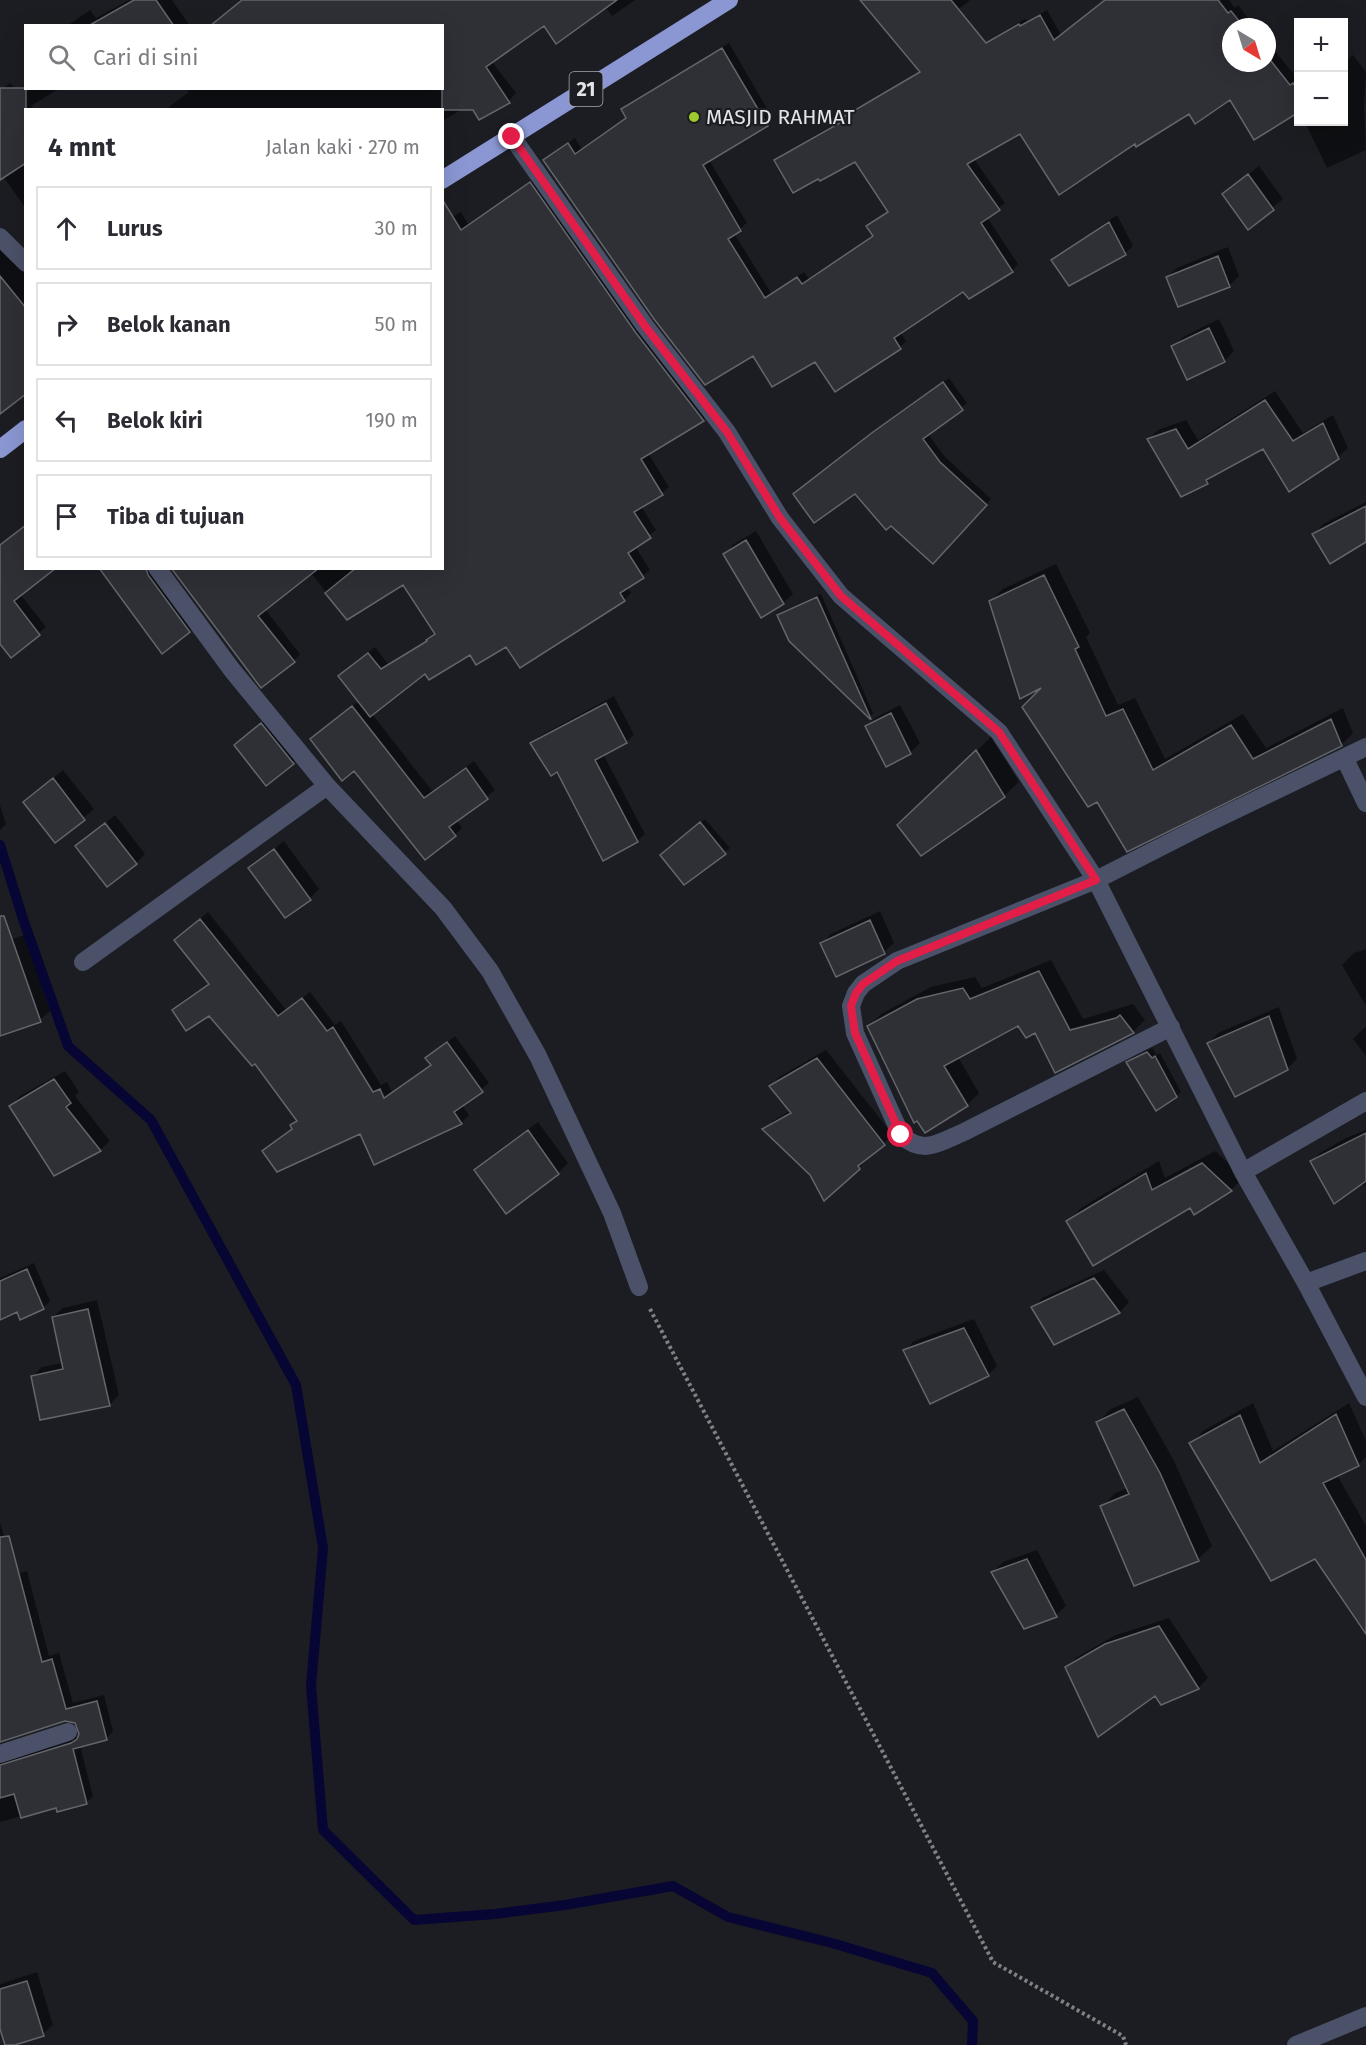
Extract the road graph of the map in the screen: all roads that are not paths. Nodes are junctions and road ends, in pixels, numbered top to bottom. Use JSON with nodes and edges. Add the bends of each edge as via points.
{"nodes":[{"id":1,"x":729,"y":0,"type":"edge"},
{"id":2,"x":512,"y":137,"type":"junction"},
{"id":3,"x":444,"y":179,"type":"edge"},
{"id":4,"x":0,"y":237,"type":"edge"},
{"id":5,"x":24,"y":262,"type":"edge"},
{"id":6,"x":24,"y":431,"type":"edge"},
{"id":7,"x":0,"y":449,"type":"edge"},
{"id":8,"x":158,"y":570,"type":"edge"},
{"id":9,"x":1366,"y":747,"type":"edge"},
{"id":10,"x":1345,"y":759,"type":"junction"},
{"id":11,"x":327,"y":786,"type":"junction"},
{"id":12,"x":1366,"y":803,"type":"edge"},
{"id":13,"x":1096,"y":880,"type":"junction"},
{"id":14,"x":83,"y":962,"type":"dead end"},
{"id":15,"x":1171,"y":1027,"type":"junction"},
{"id":16,"x":1366,"y":1101,"type":"edge"},
{"id":17,"x":1243,"y":1172,"type":"junction"},
{"id":18,"x":1366,"y":1261,"type":"edge"},
{"id":19,"x":1306,"y":1282,"type":"junction"},
{"id":20,"x":639,"y":1287,"type":"road end"},
{"id":21,"x":1366,"y":1397,"type":"edge"},
{"id":22,"x":68,"y":1732,"type":"dead end"},
{"id":23,"x":0,"y":1754,"type":"edge"},
{"id":24,"x":1366,"y":2016,"type":"edge"},
{"id":25,"x":1296,"y":2045,"type":"edge"}],
"edges":[{"from":1,"to":2,"type":"highway","number":"21"},
{"from":2,"to":3,"type":"highway","number":"21"},
{"from":2,"to":13,"type":"street","via":[[645,326],[727,432],[780,518],[841,596],[999,732]]},
{"from":4,"to":5,"type":"street"},
{"from":6,"to":7,"type":"highway"},
{"from":8,"to":11,"type":"street","via":[[232,670]]},
{"from":9,"to":10,"type":"street"},
{"from":10,"to":12,"type":"street"},
{"from":10,"to":13,"type":"street"},
{"from":11,"to":14,"type":"street"},
{"from":11,"to":20,"type":"street","via":[[443,908],[490,972],[538,1056],[612,1213]]},
{"from":13,"to":15,"type":"street"},
{"from":13,"to":15,"type":"street","via":[[897,961],[856,993],[851,1006],[855,1033],[901,1135],[919,1146],[933,1146]]},
{"from":15,"to":17,"type":"street"},
{"from":16,"to":17,"type":"street"},
{"from":17,"to":19,"type":"street"},
{"from":18,"to":19,"type":"street"},
{"from":19,"to":21,"type":"street"},
{"from":22,"to":23,"type":"street"},
{"from":24,"to":25,"type":"street"}]}
